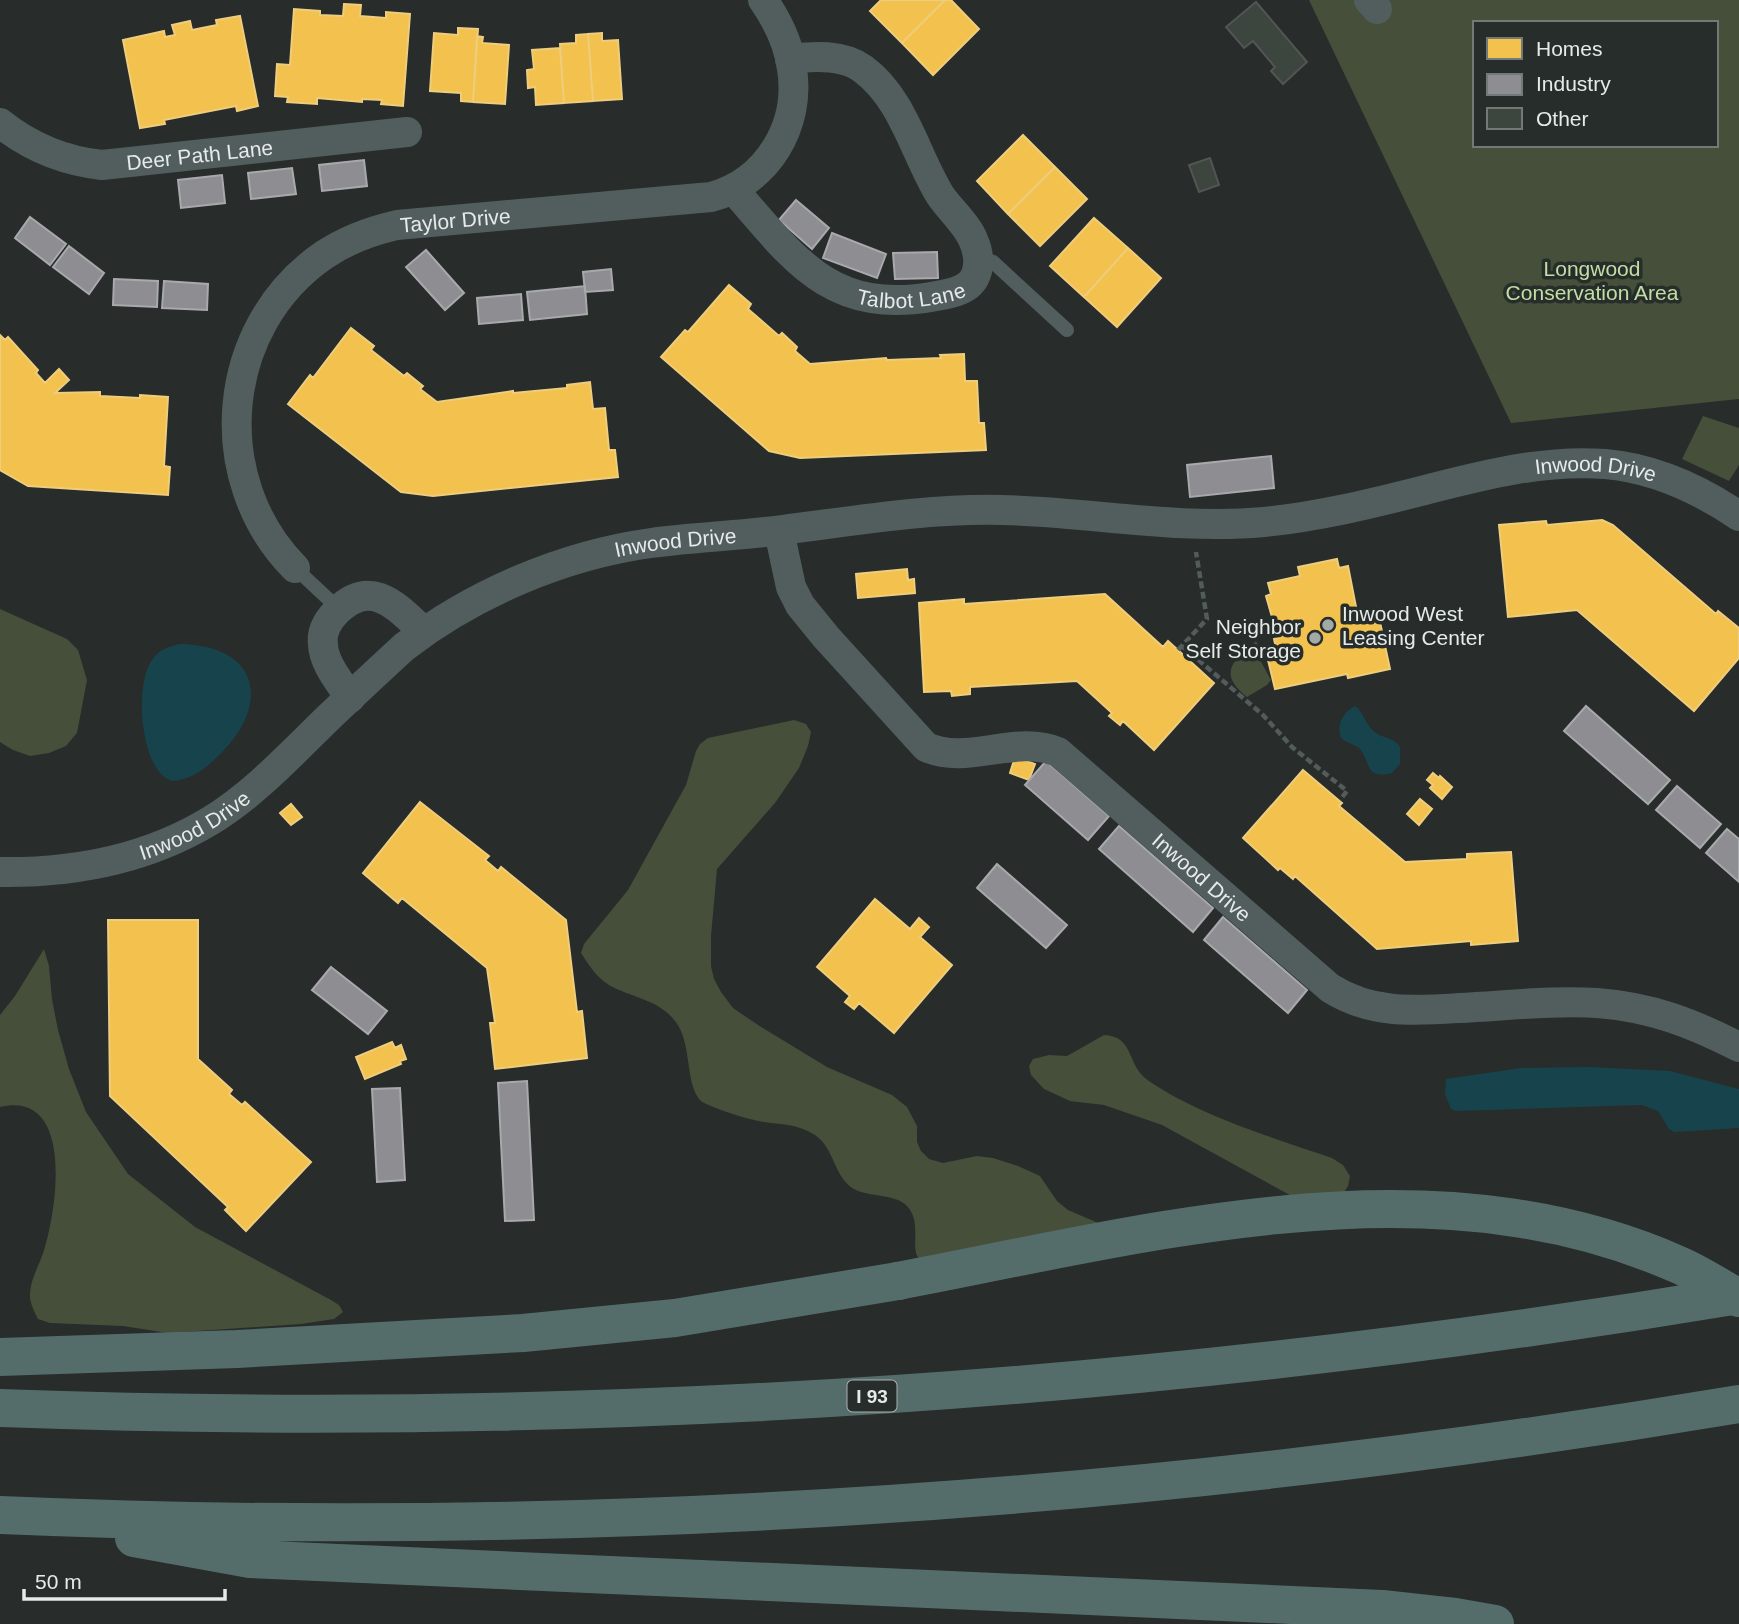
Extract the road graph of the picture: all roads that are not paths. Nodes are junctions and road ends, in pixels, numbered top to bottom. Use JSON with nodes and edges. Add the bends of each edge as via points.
{"nodes":[{"id":1,"x":763,"y":0,"type":"edge"},
{"id":2,"x":790,"y":59,"type":"junction"},
{"id":3,"x":0,"y":123,"type":"edge"},
{"id":4,"x":407,"y":132,"type":"dead end"},
{"id":5,"x":734,"y":190,"type":"junction"},
{"id":6,"x":977,"y":257,"type":"junction"},
{"id":7,"x":1067,"y":330,"type":"dead end"},
{"id":8,"x":1739,"y":516,"type":"edge"},
{"id":9,"x":779,"y":531,"type":"junction"},
{"id":10,"x":295,"y":568,"type":"joint"},
{"id":11,"x":339,"y":609,"type":"junction"},
{"id":12,"x":424,"y":632,"type":"junction"},
{"id":13,"x":350,"y":698,"type":"junction"},
{"id":14,"x":0,"y":872,"type":"edge"},
{"id":15,"x":1739,"y":1047,"type":"edge"},
{"id":16,"x":1739,"y":1296,"type":"edge"},
{"id":17,"x":0,"y":1357,"type":"edge"},
{"id":18,"x":1739,"y":1404,"type":"edge"},
{"id":19,"x":0,"y":1408,"type":"edge"},
{"id":20,"x":4,"y":1515,"type":"edge"},
{"id":21,"x":1495,"y":1624,"type":"edge"}],
"edges":[{"from":1,"to":2,"type":"street","name":"Taylor Drive"},
{"from":2,"to":5,"type":"street","name":"Taylor Drive","via":[[793,104],[783,138],[762,168]]},
{"from":2,"to":6,"type":"street","name":"Talbot Lane","via":[[845,61],[868,72],[896,107],[940,194],[973,239]]},
{"from":3,"to":4,"type":"street","name":"Deer Path Lane","via":[[48,152],[102,164]]},
{"from":5,"to":6,"type":"street","name":"Talbot Lane","via":[[803,265],[833,287],[856,296],[917,299],[953,293],[968,286],[976,274]]},
{"from":5,"to":10,"type":"street","name":"Taylor Drive","via":[[711,197],[397,225],[360,236],[309,266],[276,301],[252,344],[242,369],[235,420],[249,494],[271,539]]},
{"from":6,"to":7,"type":"lane","via":[[993,262]]},
{"from":8,"to":9,"type":"street","name":"Inwood Drive","via":[[1656,475],[1585,464],[1514,470],[1265,522],[1192,524],[996,509],[839,521]]},
{"from":9,"to":12,"type":"street","name":"Inwood Drive","via":[[649,543],[576,560],[507,587]]},
{"from":9,"to":15,"type":"street","name":"Inwood Drive","via":[[791,587],[800,605],[926,747],[951,753],[1026,746],[1058,752],[1341,995],[1361,1004],[1405,1011],[1569,1003],[1619,1006],[1695,1025]]},
{"from":10,"to":11,"type":"lane"},
{"from":11,"to":12,"type":"street","via":[[359,596],[381,598]]},
{"from":11,"to":13,"type":"street","via":[[327,623],[322,643],[329,666]]},
{"from":12,"to":13,"type":"street","name":"Inwood Drive"},
{"from":13,"to":14,"type":"street","name":"Inwood Drive","via":[[255,787],[200,827],[131,856],[95,865]]},
{"from":16,"to":17,"type":"highway","bridge":true,"via":[[1680,1266],[1581,1232],[1483,1215],[1314,1212],[1224,1221],[675,1318],[319,1346]]},
{"from":16,"to":19,"type":"highway","number":"I 93","via":[[1369,1349],[1080,1380],[874,1396],[401,1413]]},
{"from":18,"to":20,"type":"highway","via":[[1383,1456],[892,1503],[688,1514],[415,1520]]},
{"from":20,"to":21,"type":"highway","via":[[250,1559],[1368,1608]]}]}
